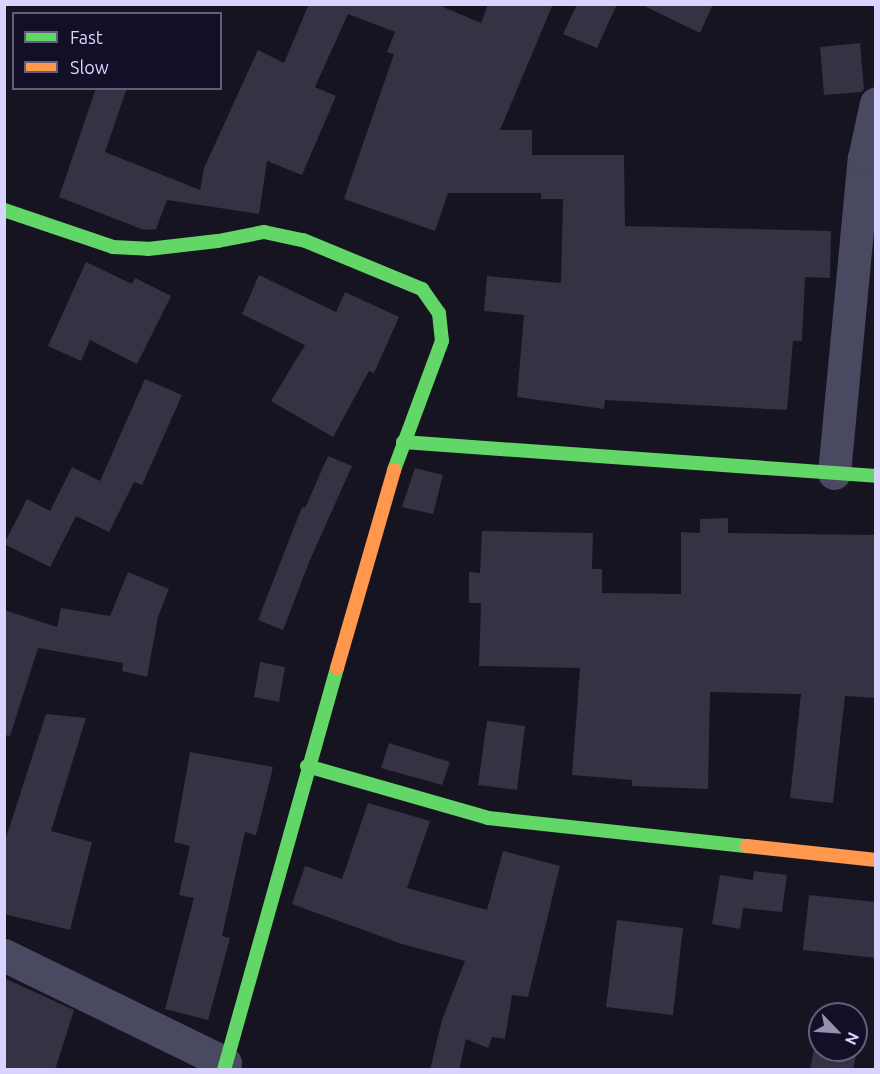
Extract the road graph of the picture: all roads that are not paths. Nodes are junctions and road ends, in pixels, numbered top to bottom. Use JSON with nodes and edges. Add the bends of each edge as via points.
{"nodes":[{"id":1,"x":876,"y":103,"type":"edge"},
{"id":2,"x":4,"y":210,"type":"edge"},
{"id":3,"x":403,"y":442,"type":"junction"},
{"id":4,"x":834,"y":473,"type":"junction"},
{"id":5,"x":876,"y":476,"type":"edge"},
{"id":6,"x":307,"y":766,"type":"junction"},
{"id":7,"x":876,"y":860,"type":"edge"},
{"id":8,"x":4,"y":955,"type":"edge"},
{"id":9,"x":224,"y":1066,"type":"edge"}],
"edges":[{"from":1,"to":4,"type":"street","via":[[864,158]]},
{"from":2,"to":3,"type":"street","via":[[113,247],[148,249],[264,232],[303,240],[422,289],[439,313],[442,341]]},
{"from":3,"to":4,"type":"street"},
{"from":3,"to":6,"type":"street"},
{"from":4,"to":5,"type":"street"},
{"from":6,"to":7,"type":"street","via":[[488,818]]},
{"from":6,"to":9,"type":"street"},
{"from":8,"to":9,"type":"street"}]}
